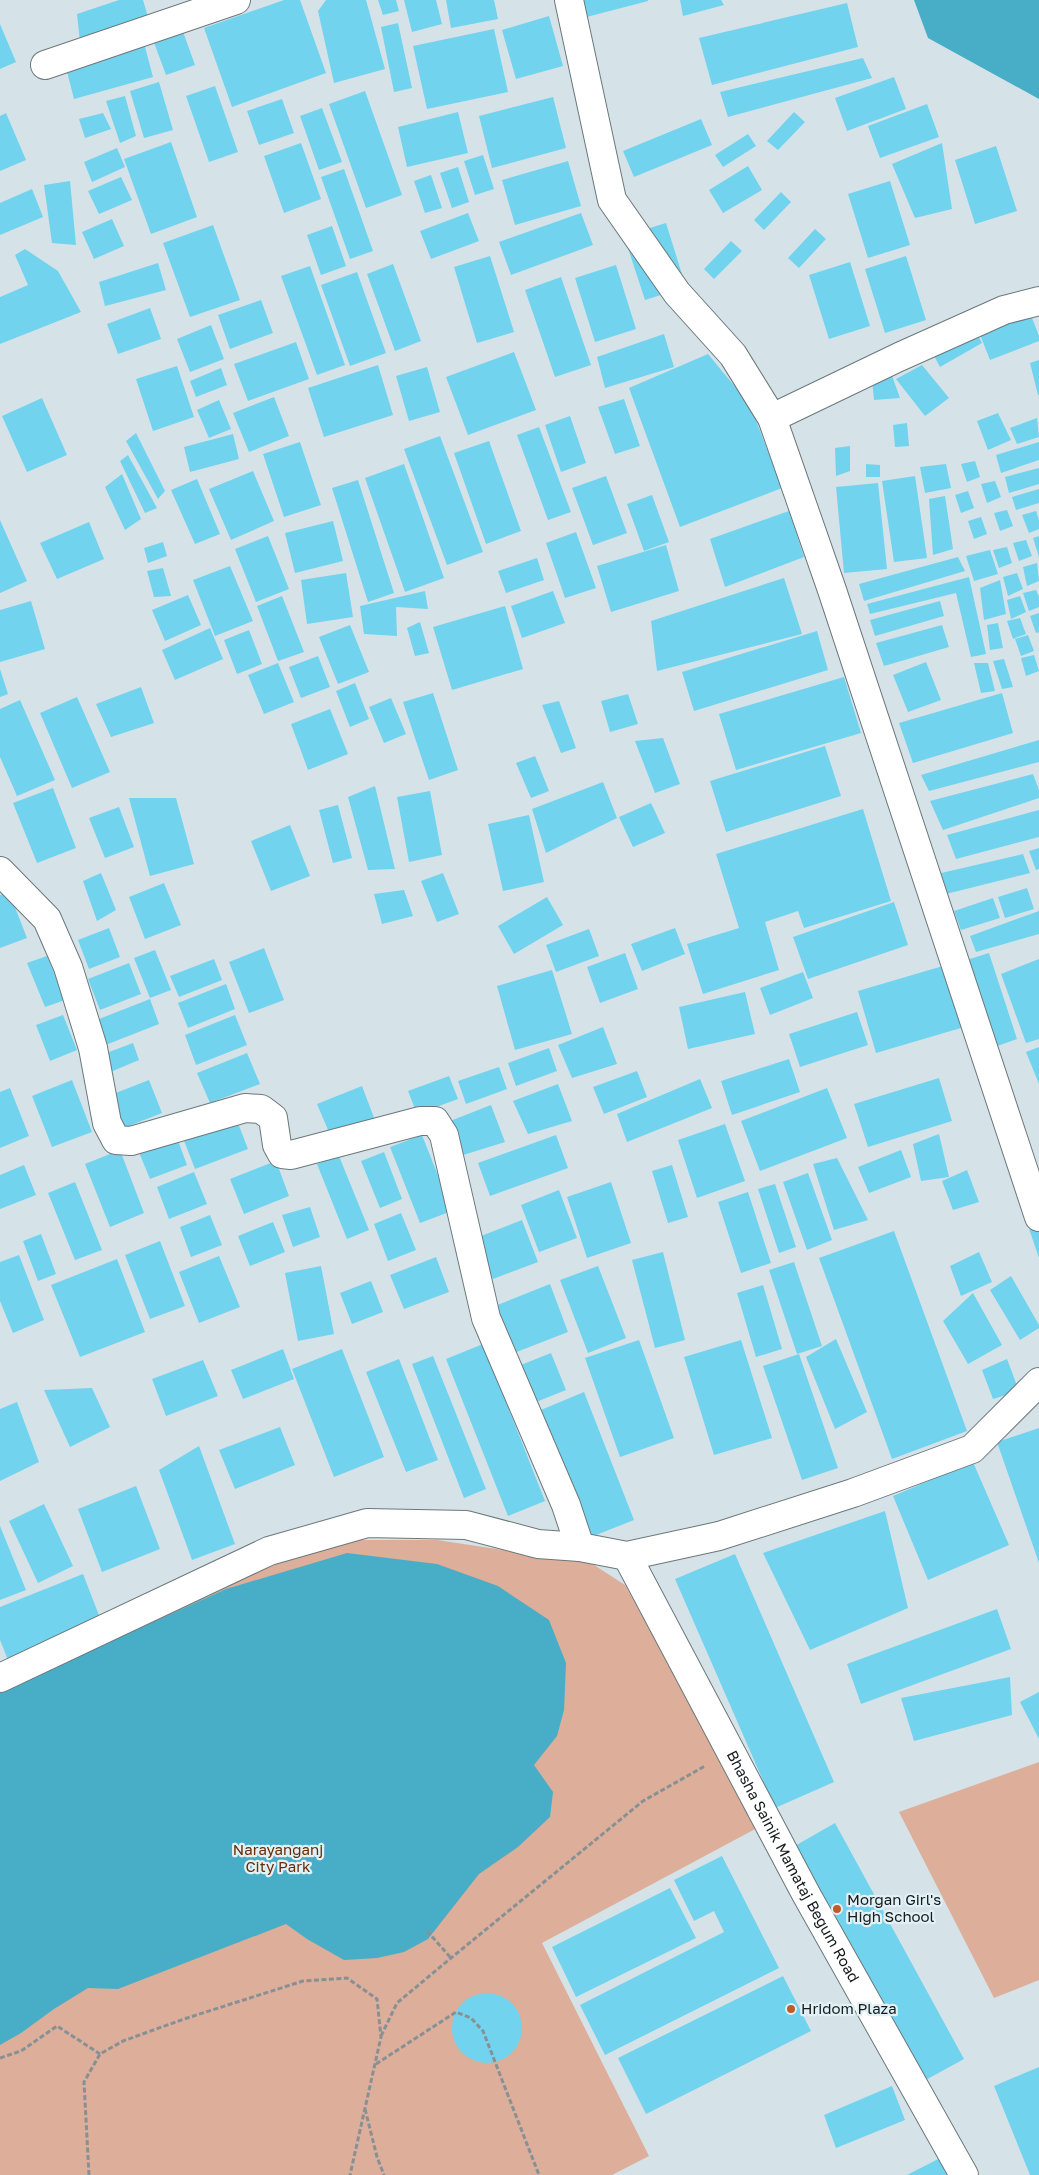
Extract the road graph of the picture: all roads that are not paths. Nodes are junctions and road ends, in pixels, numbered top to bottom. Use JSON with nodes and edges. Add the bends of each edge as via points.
{"nodes":[{"id":1,"x":236,"y":0,"type":"edge"},
{"id":2,"x":569,"y":0,"type":"edge"},
{"id":3,"x":45,"y":65,"type":"dead end"},
{"id":4,"x":1039,"y":301,"type":"edge"},
{"id":5,"x":772,"y":418,"type":"junction"},
{"id":6,"x":0,"y":871,"type":"edge"},
{"id":7,"x":1039,"y":1216,"type":"edge"},
{"id":8,"x":1039,"y":1382,"type":"edge"},
{"id":9,"x":580,"y":1547,"type":"junction"},
{"id":10,"x":627,"y":1556,"type":"junction"},
{"id":11,"x":0,"y":1678,"type":"edge"},
{"id":12,"x":964,"y":2175,"type":"edge"}],
"edges":[{"from":1,"to":3,"type":"street"},
{"from":2,"to":5,"type":"street","via":[[612,200],[677,293],[733,355]]},
{"from":4,"to":5,"type":"street","via":[[1004,310]]},
{"from":5,"to":7,"type":"street"},
{"from":6,"to":9,"type":"street","via":[[47,919],[68,967],[90,1039],[107,1123],[116,1140],[131,1141],[245,1108],[261,1109],[273,1118],[277,1145],[282,1154],[292,1155],[420,1121],[435,1121],[444,1135],[486,1318],[566,1505]]},
{"from":8,"to":10,"type":"street","via":[[972,1449],[854,1493],[719,1536]]},
{"from":9,"to":10,"type":"street"},
{"from":9,"to":11,"type":"street","via":[[538,1544],[466,1525],[367,1523],[269,1550]]},
{"from":10,"to":12,"type":"street","name":"Bhasha Sainik Mamataj Begum Road","via":[[806,1894]]}]}
